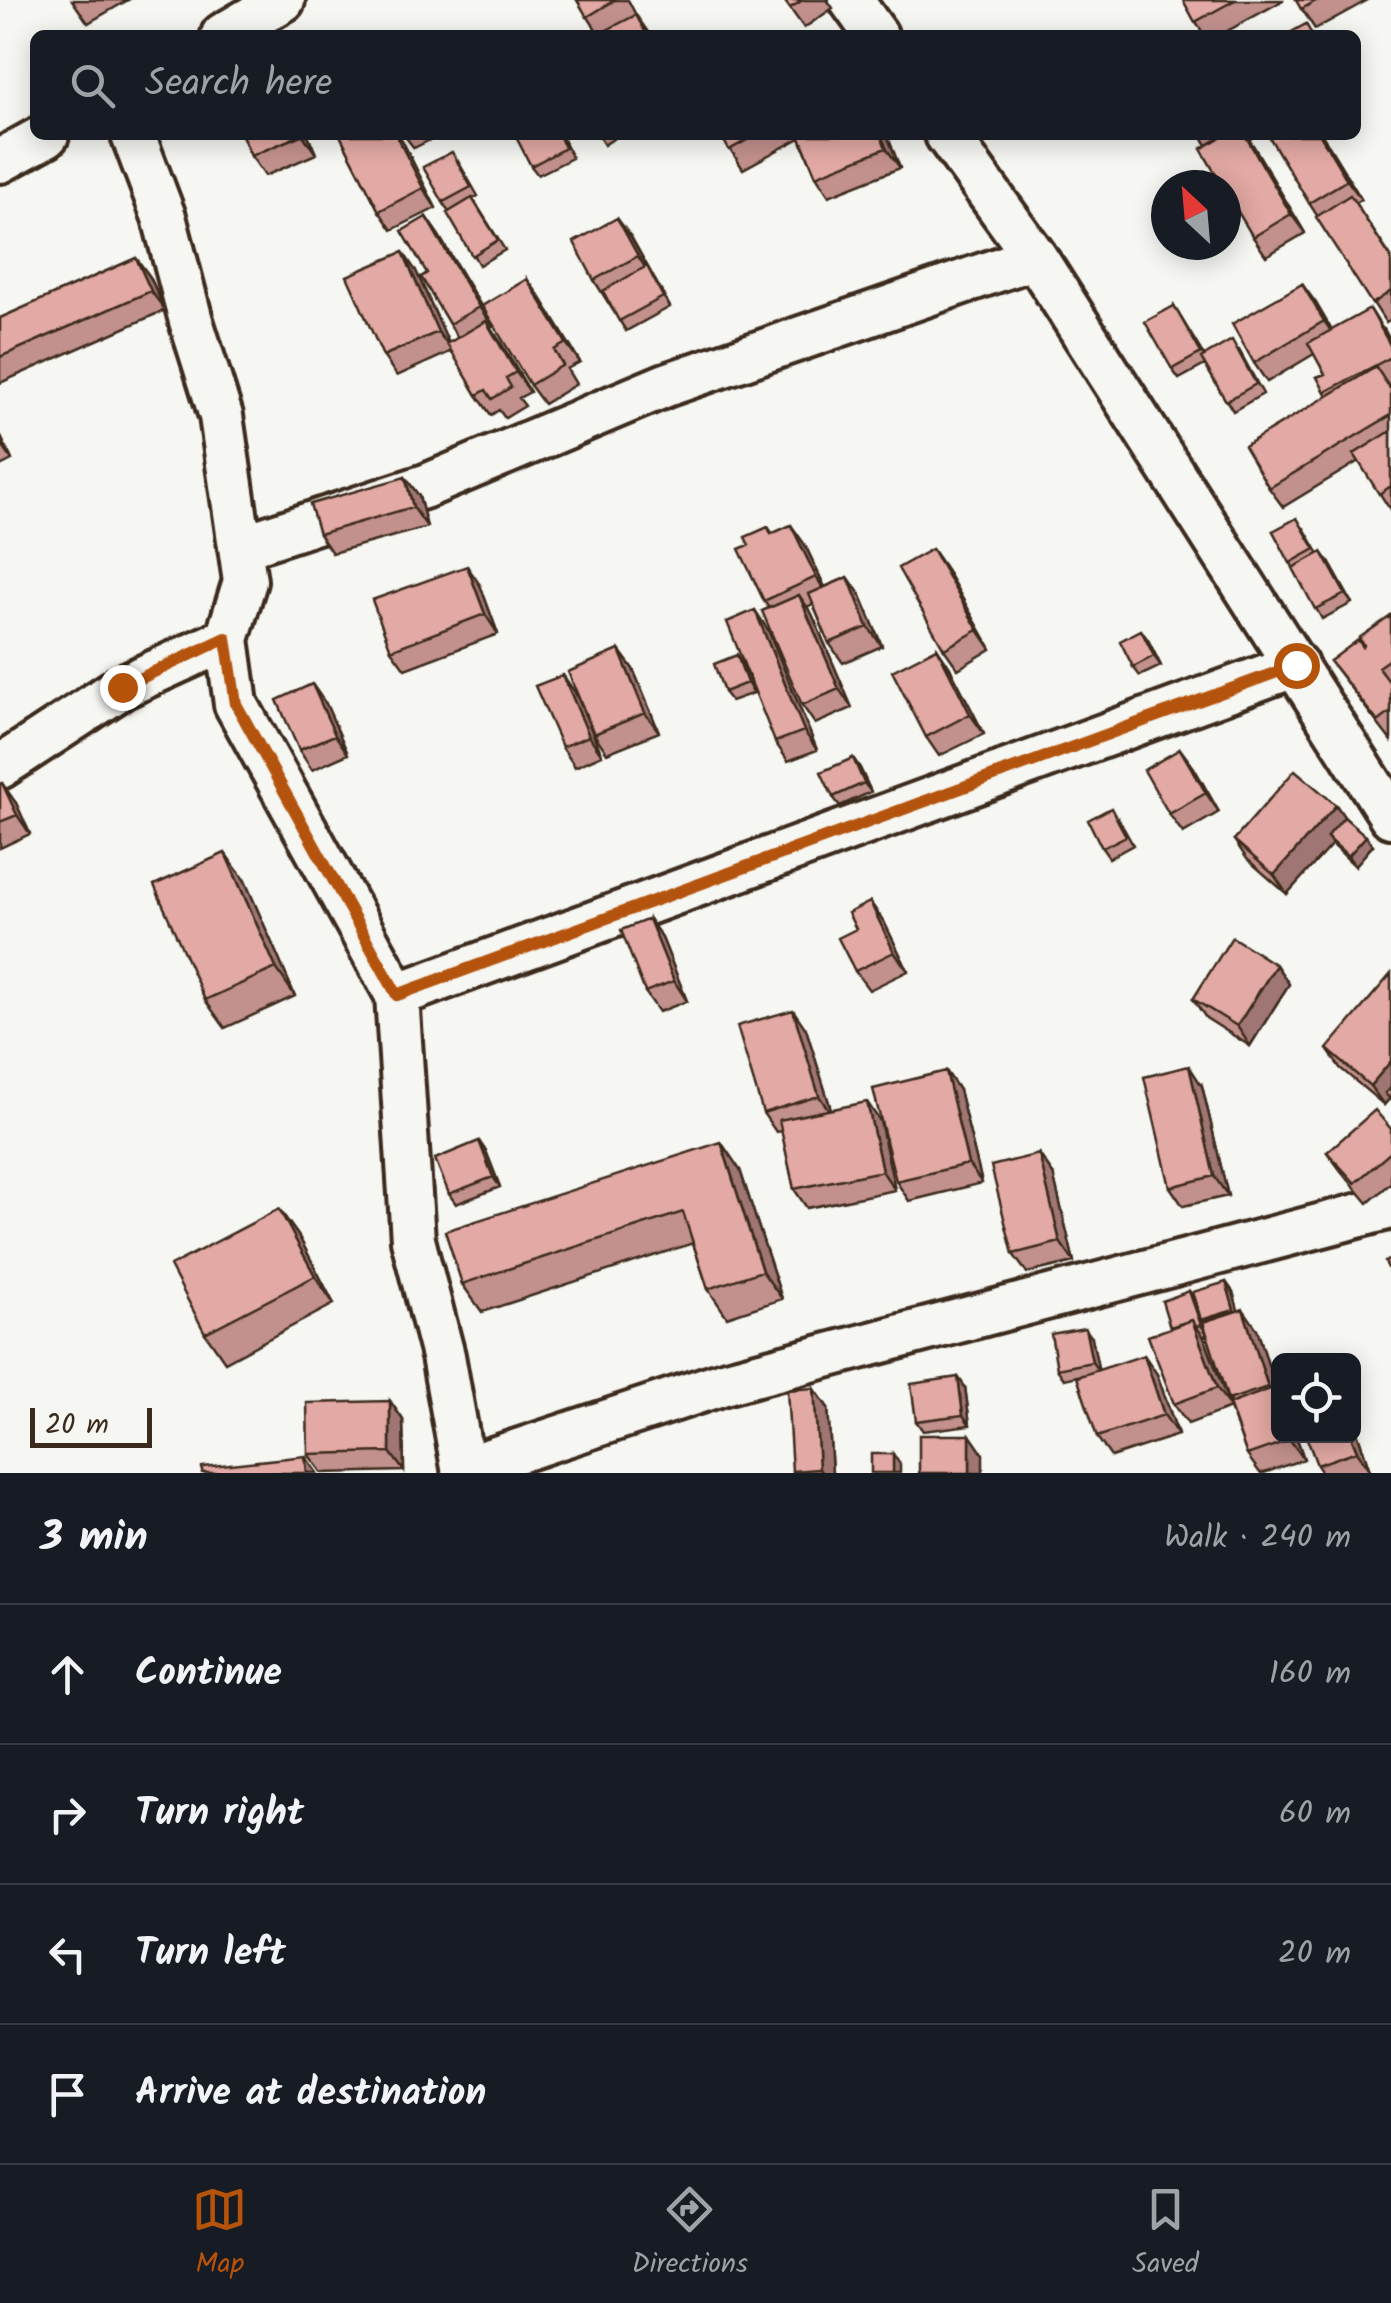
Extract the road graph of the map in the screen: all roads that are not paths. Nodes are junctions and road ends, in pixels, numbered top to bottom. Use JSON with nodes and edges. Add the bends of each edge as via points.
{"nodes":[{"id":1,"x":283,"y":0,"type":"edge"},
{"id":2,"x":851,"y":0,"type":"edge"},
{"id":3,"x":232,"y":30,"type":"edge"},
{"id":4,"x":872,"y":30,"type":"edge"},
{"id":5,"x":38,"y":140,"type":"edge"},
{"id":6,"x":136,"y":140,"type":"edge"},
{"id":7,"x":951,"y":140,"type":"edge"},
{"id":8,"x":0,"y":161,"type":"edge"},
{"id":9,"x":1035,"y":257,"type":"junction"},
{"id":10,"x":240,"y":547,"type":"junction"},
{"id":11,"x":226,"y":638,"type":"junction"},
{"id":12,"x":1296,"y":665,"type":"junction"},
{"id":13,"x":0,"y":767,"type":"edge"},
{"id":14,"x":1391,"y":816,"type":"edge"},
{"id":15,"x":397,"y":995,"type":"junction"},
{"id":16,"x":1391,"y":1207,"type":"edge"},
{"id":17,"x":464,"y":1471,"type":"edge"}],
"edges":[{"from":1,"to":3,"type":"street"},
{"from":2,"to":4,"type":"street"},
{"from":5,"to":8,"type":"street"},
{"from":6,"to":10,"type":"street","via":[[221,416]]},
{"from":7,"to":9,"type":"street"},
{"from":9,"to":10,"type":"street","via":[[666,385],[426,486]]},
{"from":9,"to":12,"type":"street"},
{"from":10,"to":11,"type":"street","via":[[245,581]]},
{"from":11,"to":13,"type":"street","via":[[122,687]]},
{"from":11,"to":15,"type":"street","via":[[236,704]]},
{"from":12,"to":14,"type":"street"},
{"from":12,"to":15,"type":"street"},
{"from":15,"to":17,"type":"street","via":[[414,1240]]},
{"from":16,"to":17,"type":"street","via":[[727,1382]]}]}
